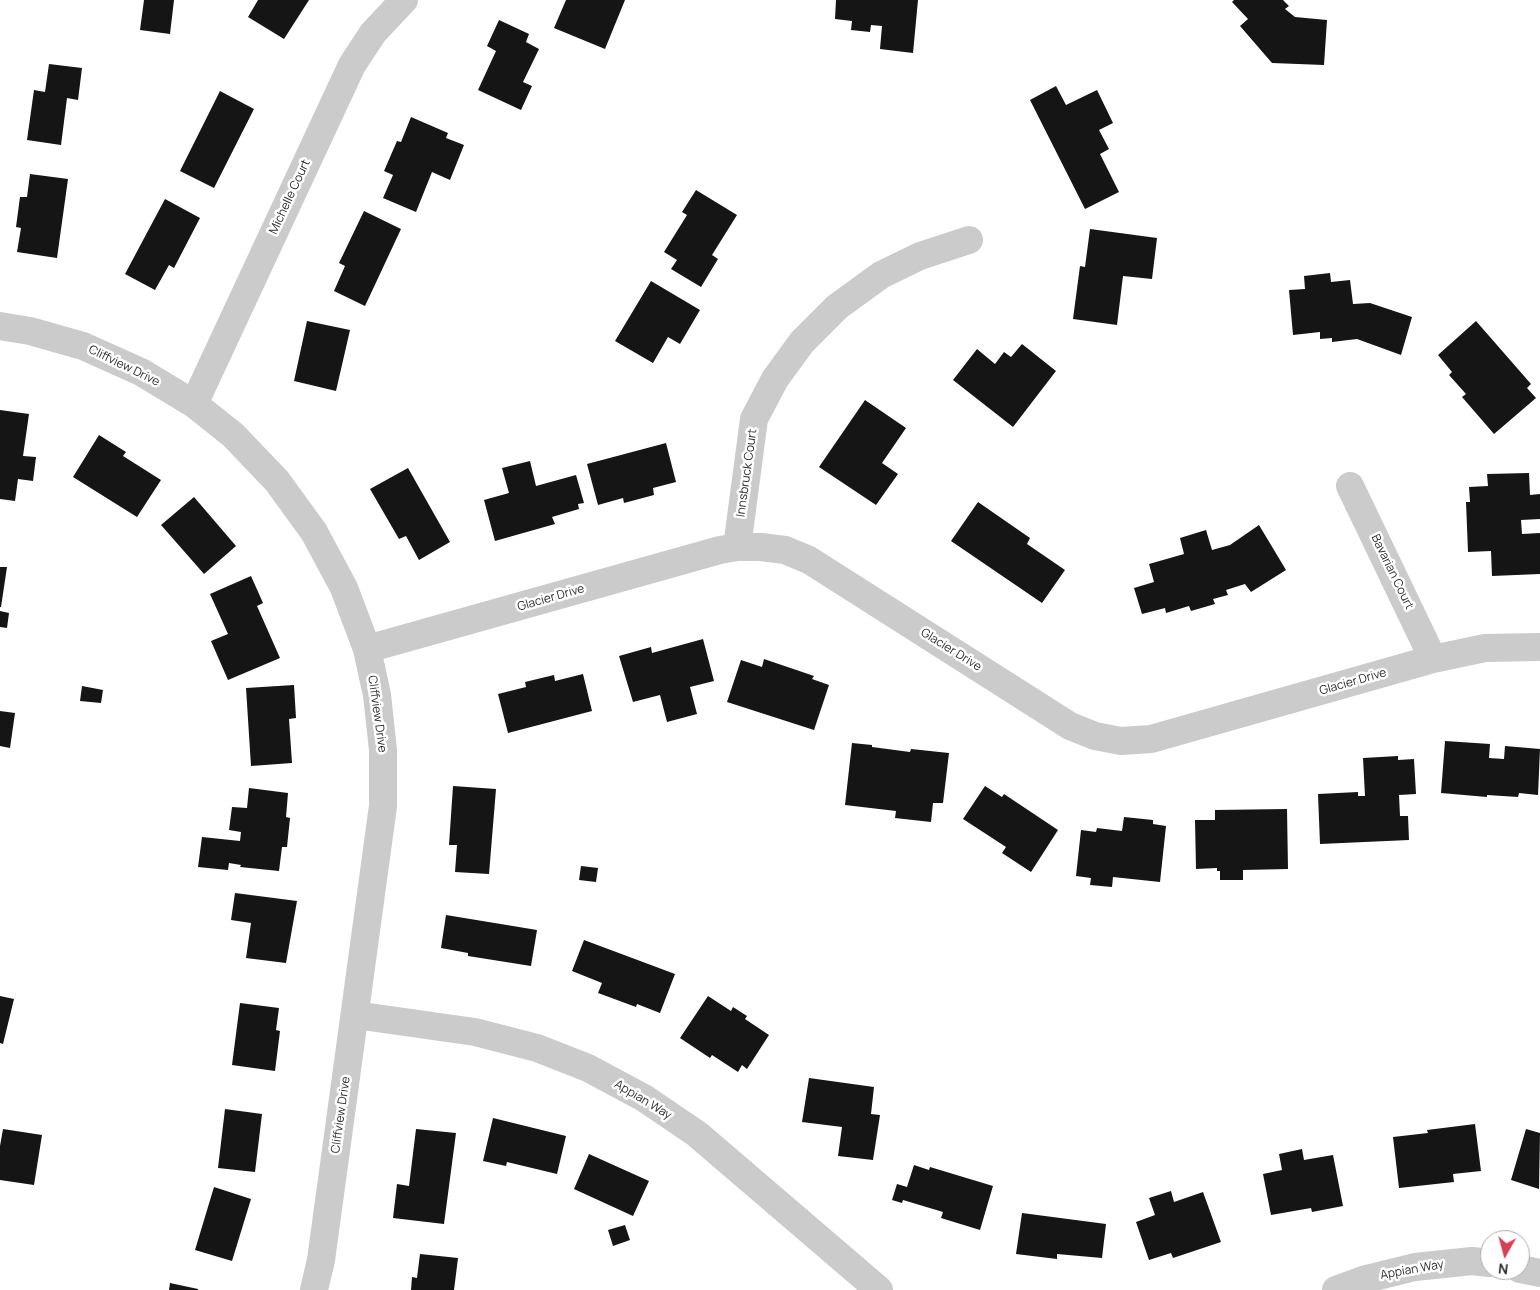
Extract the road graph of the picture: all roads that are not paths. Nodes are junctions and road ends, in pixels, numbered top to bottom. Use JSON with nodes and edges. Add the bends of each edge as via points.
{"nodes":[{"id":1,"x":404,"y":0,"type":"edge"},
{"id":2,"x":969,"y":240,"type":"dead end"},
{"id":3,"x":0,"y":326,"type":"edge"},
{"id":4,"x":194,"y":404,"type":"junction"},
{"id":5,"x":1350,"y":486,"type":"dead end"},
{"id":6,"x":737,"y":547,"type":"junction"},
{"id":7,"x":1540,"y":648,"type":"edge"},
{"id":8,"x":366,"y":650,"type":"junction"},
{"id":9,"x":1433,"y":658,"type":"junction"},
{"id":10,"x":355,"y":1015,"type":"junction"},
{"id":11,"x":1480,"y":1262,"type":"edge"},
{"id":12,"x":314,"y":1290,"type":"edge"},
{"id":13,"x":879,"y":1290,"type":"edge"},
{"id":14,"x":1336,"y":1290,"type":"edge"}],
"edges":[{"from":1,"to":4,"type":"street","name":"Michelle Court","via":[[373,33],[352,65]]},
{"from":2,"to":6,"type":"street","name":"Innsbruck Court","via":[[920,256],[881,275],[837,307],[802,342],[775,379],[754,418]]},
{"from":3,"to":4,"type":"street","name":"Cliffview Drive","via":[[83,346],[141,372]]},
{"from":4,"to":8,"type":"street","name":"Cliffview Drive","via":[[233,435],[277,481],[314,532],[344,588]]},
{"from":5,"to":9,"type":"street","name":"Bavarian Court"},
{"from":6,"to":8,"type":"street","name":"Glacier Drive"},
{"from":6,"to":9,"type":"street","name":"Glacier Drive","via":[[762,546],[785,550],[809,560],[1070,726],[1095,736],[1121,741],[1151,739]]},
{"from":7,"to":9,"type":"street","name":"Glacier Drive","via":[[1485,648]]},
{"from":8,"to":10,"type":"street","name":"Cliffview Drive","via":[[377,695],[383,750],[383,806]]},
{"from":10,"to":12,"type":"street","name":"Cliffview Drive"},
{"from":10,"to":13,"type":"street","name":"Appian Way","via":[[475,1032],[537,1048],[588,1068],[644,1098],[697,1134]]},
{"from":11,"to":14,"type":"street","name":"Appian Way","via":[[1415,1267]]}]}
